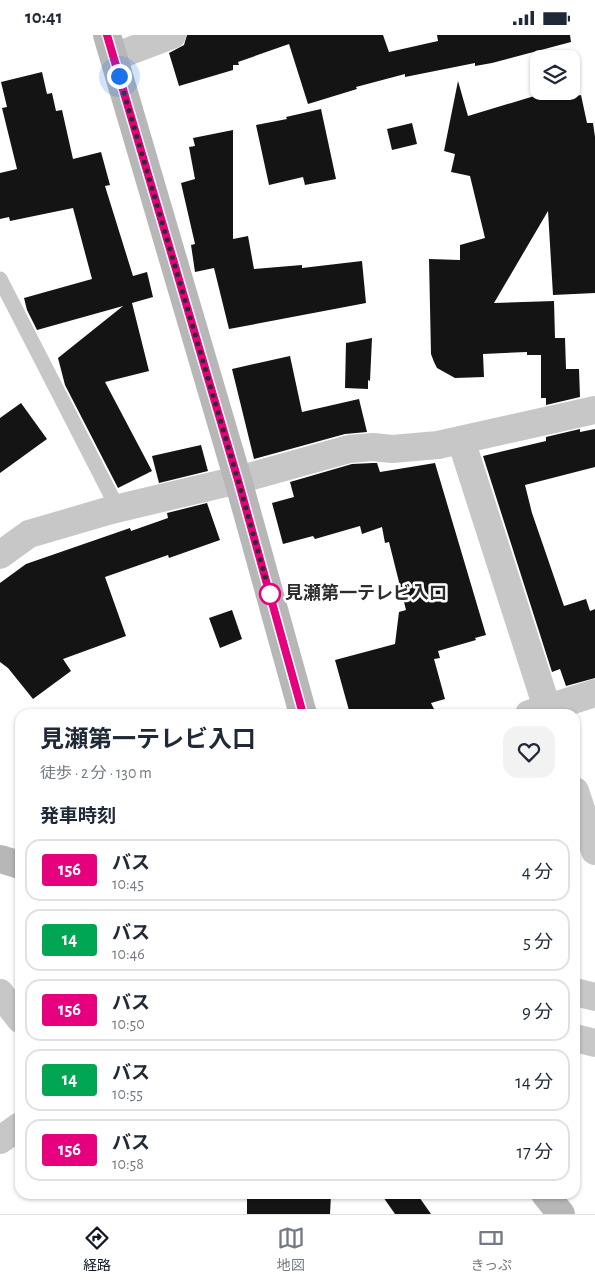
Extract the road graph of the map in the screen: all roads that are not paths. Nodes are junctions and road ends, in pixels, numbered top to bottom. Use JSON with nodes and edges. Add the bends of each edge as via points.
{"nodes":[{"id":1,"x":172,"y":35,"type":"edge"},
{"id":2,"x":110,"y":46,"type":"edge"},
{"id":3,"x":0,"y":279,"type":"edge"},
{"id":4,"x":595,"y":410,"type":"edge"},
{"id":5,"x":462,"y":440,"type":"junction"},
{"id":6,"x":238,"y":480,"type":"junction"},
{"id":7,"x":118,"y":509,"type":"junction"},
{"id":8,"x":3,"y":546,"type":"edge"},
{"id":9,"x":595,"y":693,"type":"edge"},
{"id":10,"x":302,"y":709,"type":"edge"},
{"id":11,"x":541,"y":709,"type":"edge"},
{"id":12,"x":550,"y":709,"type":"edge"},
{"id":13,"x":580,"y":806,"type":"edge"},
{"id":14,"x":595,"y":851,"type":"edge"},
{"id":15,"x":0,"y":859,"type":"edge"},
{"id":16,"x":15,"y":864,"type":"edge"},
{"id":17,"x":580,"y":992,"type":"edge"},
{"id":18,"x":0,"y":993,"type":"edge"},
{"id":19,"x":595,"y":997,"type":"edge"},
{"id":20,"x":15,"y":1012,"type":"edge"},
{"id":21,"x":580,"y":1039,"type":"edge"},
{"id":22,"x":595,"y":1043,"type":"edge"},
{"id":23,"x":15,"y":1130,"type":"edge"},
{"id":24,"x":0,"y":1140,"type":"edge"},
{"id":25,"x":549,"y":1199,"type":"edge"},
{"id":26,"x":561,"y":1214,"type":"edge"}],
"edges":[{"from":1,"to":2,"type":"street"},
{"from":2,"to":6,"type":"street"},
{"from":3,"to":7,"type":"lane"},
{"from":4,"to":5,"type":"street"},
{"from":5,"to":6,"type":"street","via":[[392,449],[349,449]]},
{"from":5,"to":11,"type":"street"},
{"from":6,"to":7,"type":"street"},
{"from":6,"to":10,"type":"street"},
{"from":7,"to":8,"type":"street","via":[[29,534]]},
{"from":9,"to":12,"type":"street"},
{"from":13,"to":14,"type":"street"},
{"from":15,"to":16,"type":"street"},
{"from":17,"to":19,"type":"street"},
{"from":18,"to":20,"type":"street"},
{"from":21,"to":22,"type":"street"},
{"from":23,"to":24,"type":"street"},
{"from":25,"to":26,"type":"street"}]}
